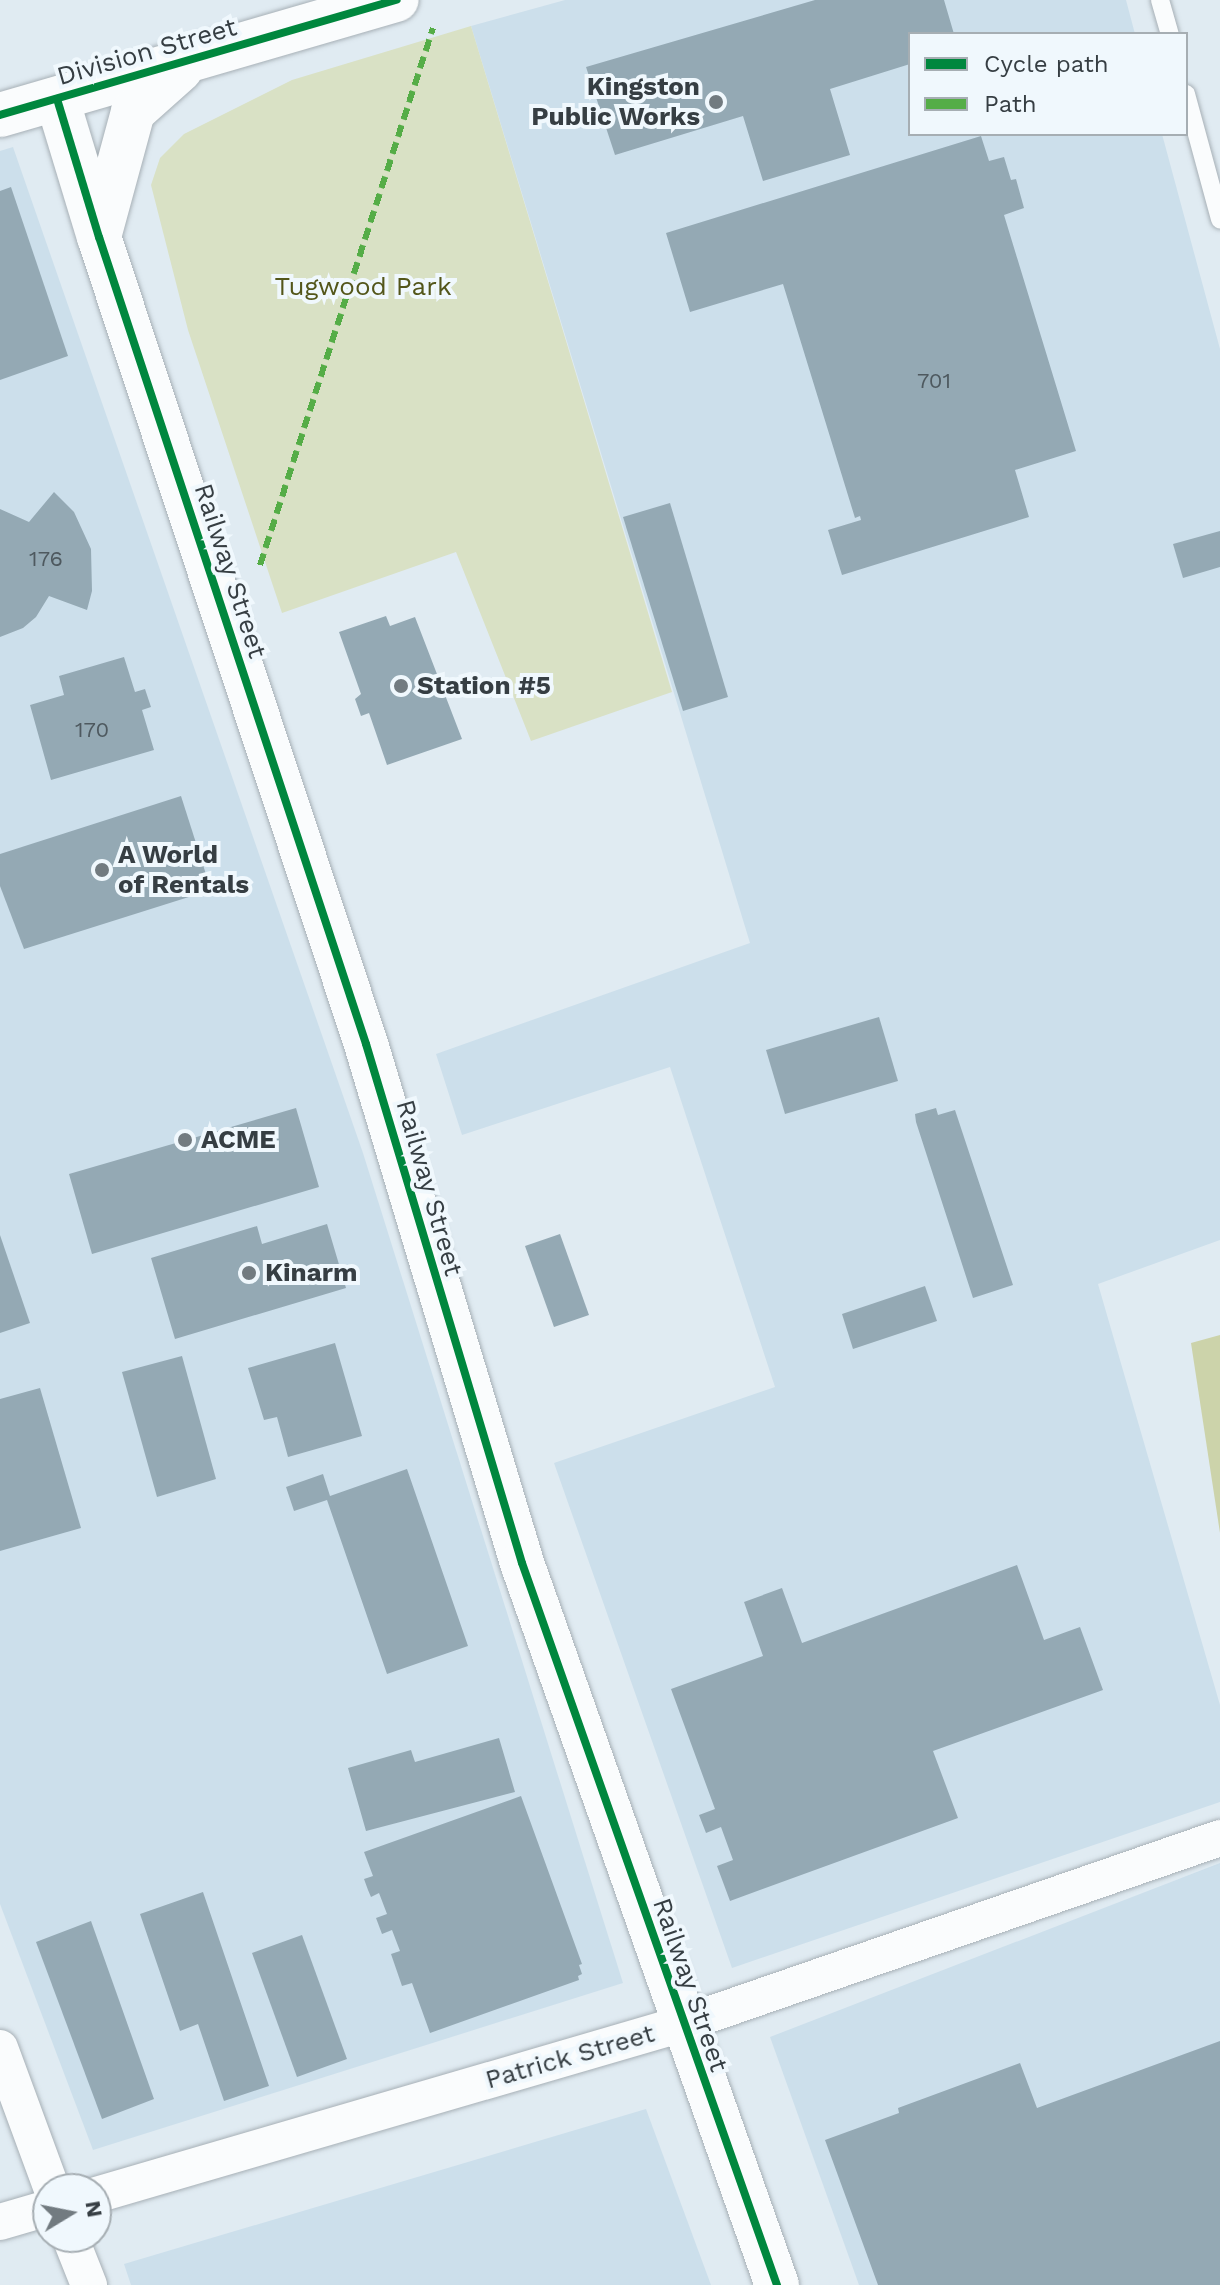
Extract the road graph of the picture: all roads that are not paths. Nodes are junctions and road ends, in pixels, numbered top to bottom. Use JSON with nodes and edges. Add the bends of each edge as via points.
{"nodes":[{"id":1,"x":397,"y":0,"type":"edge"},
{"id":2,"x":1160,"y":0,"type":"edge"},
{"id":3,"x":1169,"y":32,"type":"edge"},
{"id":4,"x":189,"y":62,"type":"junction"},
{"id":5,"x":57,"y":99,"type":"junction"},
{"id":6,"x":1188,"y":101,"type":"edge"},
{"id":7,"x":0,"y":115,"type":"edge"},
{"id":8,"x":1220,"y":219,"type":"edge"},
{"id":9,"x":99,"y":237,"type":"junction"},
{"id":10,"x":1220,"y":1838,"type":"edge"},
{"id":11,"x":682,"y":2024,"type":"junction"},
{"id":12,"x":0,"y":2048,"type":"edge"},
{"id":13,"x":46,"y":2173,"type":"edge"},
{"id":14,"x":112,"y":2190,"type":"edge"},
{"id":15,"x":32,"y":2213,"type":"edge"},
{"id":16,"x":0,"y":2222,"type":"edge"},
{"id":17,"x":76,"y":2253,"type":"edge"},
{"id":18,"x":89,"y":2285,"type":"edge"},
{"id":19,"x":777,"y":2285,"type":"edge"}],
"edges":[{"from":1,"to":4,"type":"street","name":"Division Street"},
{"from":2,"to":3,"type":"lane"},
{"from":4,"to":5,"type":"street","name":"Division Street"},
{"from":4,"to":9,"type":"street","via":[[133,112]]},
{"from":5,"to":7,"type":"street","name":"Division Street"},
{"from":5,"to":9,"type":"street","name":"Railway Street"},
{"from":6,"to":8,"type":"lane"},
{"from":9,"to":11,"type":"street","name":"Railway Street","via":[[366,1044],[522,1563]]},
{"from":10,"to":11,"type":"street","name":"Patrick Street"},
{"from":11,"to":14,"type":"street","name":"Patrick Street"},
{"from":11,"to":19,"type":"street","name":"Railway Street"},
{"from":12,"to":13,"type":"street"},
{"from":15,"to":16,"type":"street"},
{"from":17,"to":18,"type":"street"}]}
